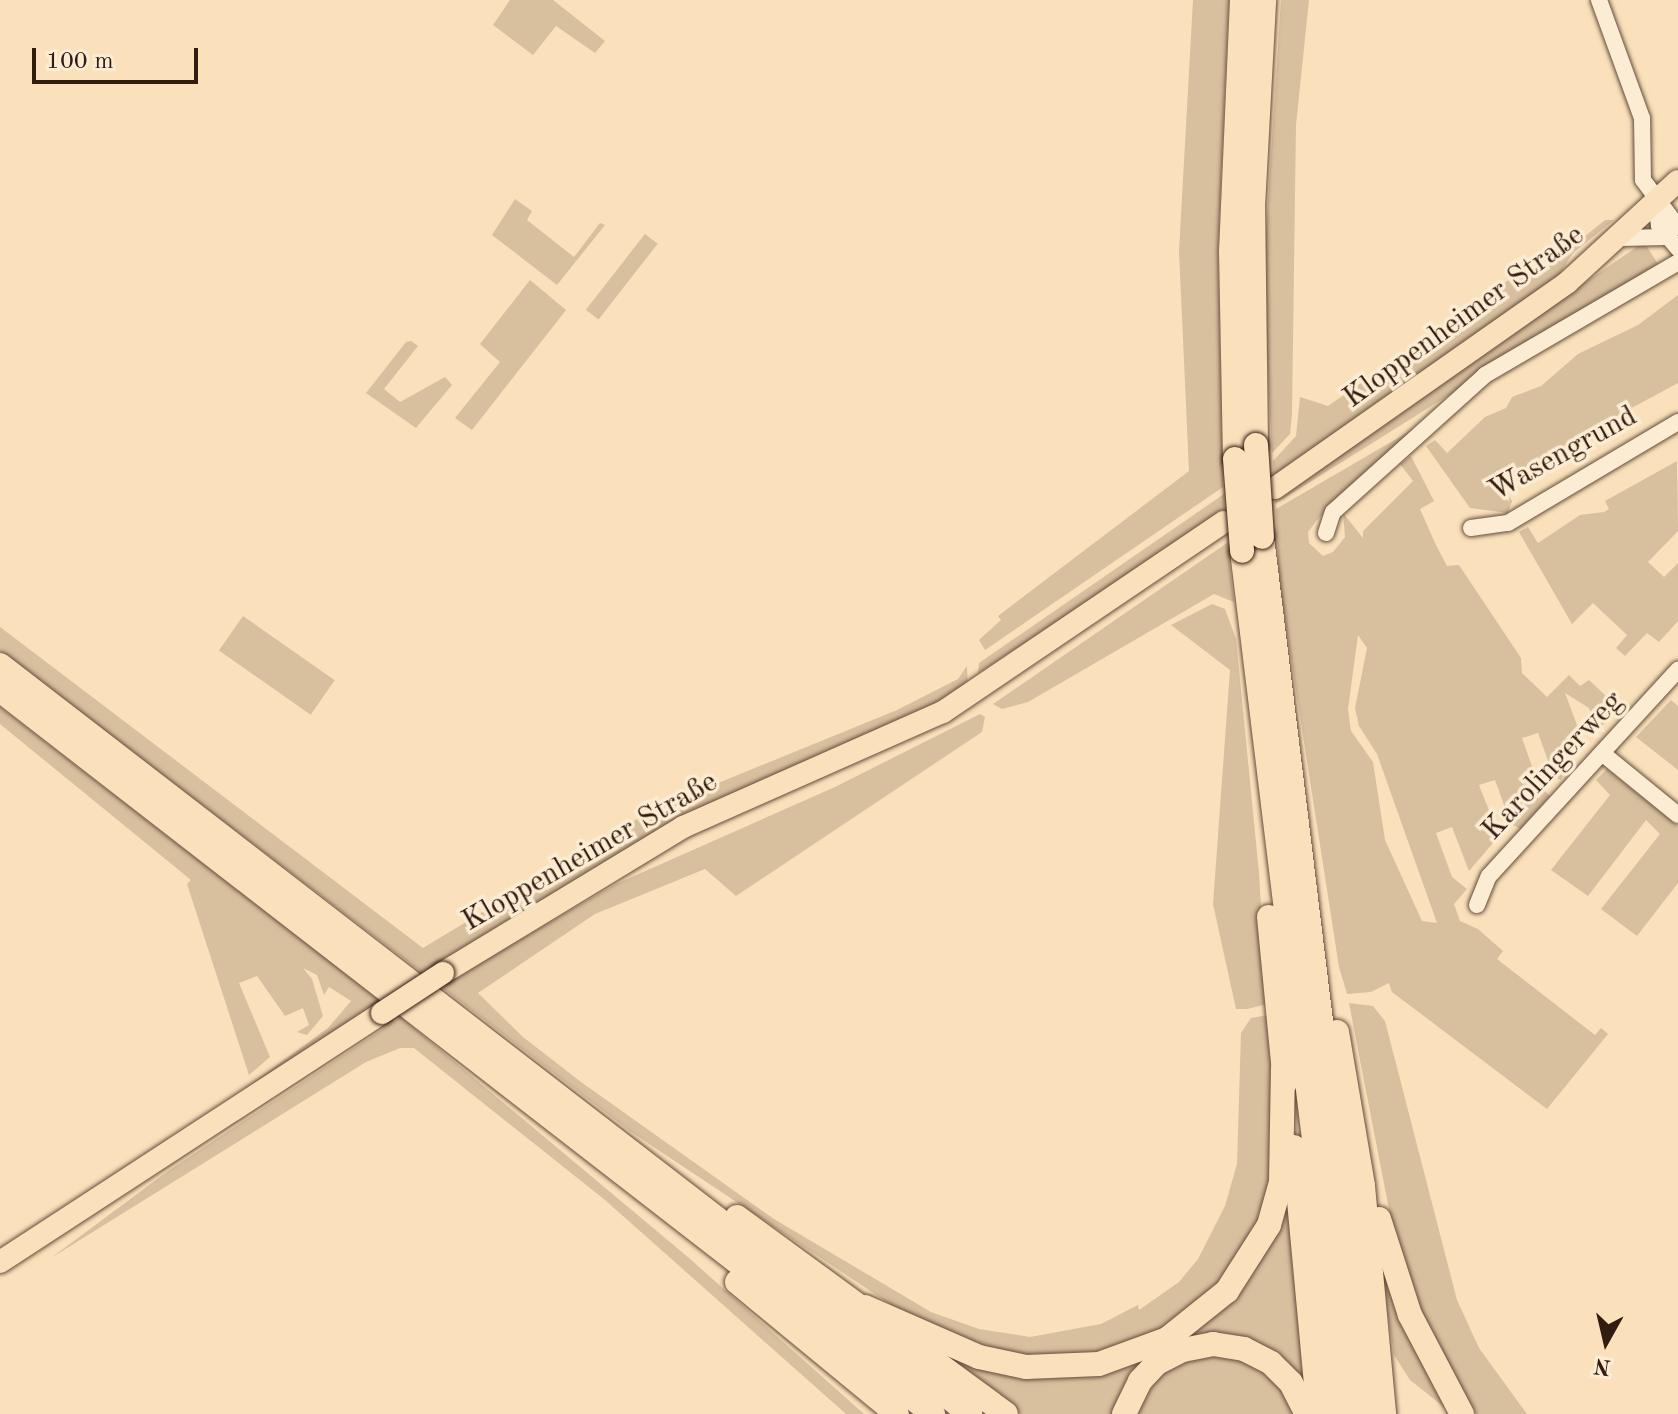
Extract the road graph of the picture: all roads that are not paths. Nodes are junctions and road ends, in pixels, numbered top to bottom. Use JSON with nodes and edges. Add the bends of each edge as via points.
{"nodes":[{"id":1,"x":1242,"y":0,"type":"edge"},
{"id":2,"x":1264,"y":0,"type":"edge"},
{"id":3,"x":1599,"y":0,"type":"edge"},
{"id":4,"x":1678,"y":181,"type":"edge"},
{"id":5,"x":1656,"y":204,"type":"junction"},
{"id":6,"x":1621,"y":238,"type":"junction"},
{"id":7,"x":1674,"y":238,"type":"edge"},
{"id":8,"x":1678,"y":262,"type":"edge"},
{"id":9,"x":1678,"y":422,"type":"edge"},
{"id":10,"x":1275,"y":488,"type":"dead end"},
{"id":11,"x":1224,"y":522,"type":"dead end"},
{"id":12,"x":1471,"y":528,"type":"dead end"},
{"id":13,"x":1326,"y":533,"type":"dead end"},
{"id":14,"x":1252,"y":544,"type":"junction"},
{"id":15,"x":0,"y":665,"type":"edge"},
{"id":16,"x":1678,"y":670,"type":"edge"},
{"id":17,"x":0,"y":690,"type":"edge"},
{"id":18,"x":1602,"y":753,"type":"junction"},
{"id":19,"x":1678,"y":815,"type":"edge"},
{"id":20,"x":1477,"y":905,"type":"dead end"},
{"id":21,"x":1304,"y":992,"type":"junction"},
{"id":22,"x":1308,"y":1018,"type":"junction"},
{"id":23,"x":1283,"y":1069,"type":"junction"},
{"id":24,"x":1353,"y":1112,"type":"junction"},
{"id":25,"x":626,"y":1149,"type":"junction"},
{"id":26,"x":648,"y":1193,"type":"junction"},
{"id":27,"x":0,"y":1262,"type":"edge"},
{"id":28,"x":865,"y":1307,"type":"junction"},
{"id":29,"x":851,"y":1379,"type":"junction"},
{"id":30,"x":881,"y":1414,"type":"edge"},
{"id":31,"x":897,"y":1414,"type":"edge"},
{"id":32,"x":933,"y":1414,"type":"edge"},
{"id":33,"x":970,"y":1414,"type":"edge"},
{"id":34,"x":1006,"y":1414,"type":"edge"},
{"id":35,"x":1124,"y":1414,"type":"edge"},
{"id":36,"x":1307,"y":1414,"type":"edge"},
{"id":37,"x":1319,"y":1414,"type":"edge"},
{"id":38,"x":1339,"y":1414,"type":"edge"},
{"id":39,"x":1362,"y":1414,"type":"edge"},
{"id":40,"x":1384,"y":1414,"type":"edge"},
{"id":41,"x":1462,"y":1414,"type":"edge"}],
"edges":[{"from":1,"to":14,"type":"highway","bridge":true,"via":[[1232,193],[1235,459]]},
{"from":2,"to":14,"type":"highway","bridge":true,"via":[[1253,206]]},
{"from":3,"to":5,"type":"street","via":[[1642,118],[1643,180]]},
{"from":4,"to":5,"type":"main road","name":"Kloppenheimer Straße"},
{"from":5,"to":6,"type":"main road","name":"Kloppenheimer Straße"},
{"from":5,"to":7,"type":"street"},
{"from":6,"to":7,"type":"street"},
{"from":6,"to":10,"type":"main road","name":"Kloppenheimer Straße","via":[[1550,296]]},
{"from":8,"to":13,"type":"street","via":[[1485,375],[1333,512]]},
{"from":9,"to":12,"type":"street","name":"Wasengrund","via":[[1508,523]]},
{"from":11,"to":27,"type":"main road","name":"Kloppenheimer Straße","bridge":true,"via":[[943,712],[683,827],[443,973]]},
{"from":14,"to":21,"type":"highway","via":[[1304,894]]},
{"from":14,"to":21,"type":"highway","via":[[1275,845],[1265,864]]},
{"from":15,"to":25,"type":"highway"},
{"from":16,"to":18,"type":"street","name":"Karolingerweg"},
{"from":17,"to":26,"type":"highway"},
{"from":18,"to":19,"type":"street"},
{"from":18,"to":20,"type":"street","name":"Karolingerweg","via":[[1489,876]]},
{"from":21,"to":22,"type":"highway"},
{"from":21,"to":22,"type":"highway"},
{"from":22,"to":23,"type":"highway"},
{"from":22,"to":24,"type":"highway"},
{"from":22,"to":38,"type":"highway"},
{"from":22,"to":39,"type":"highway"},
{"from":23,"to":28,"type":"highway","via":[[1283,1161],[1269,1225],[1227,1291],[1176,1334],[1112,1361],[1041,1369],[979,1357]]},
{"from":23,"to":37,"type":"highway"},
{"from":24,"to":40,"type":"highway"},
{"from":24,"to":41,"type":"highway","via":[[1405,1301],[1435,1370]]},
{"from":25,"to":28,"type":"highway","via":[[674,1173]]},
{"from":25,"to":33,"type":"highway"},
{"from":26,"to":29,"type":"highway","via":[[688,1241]]},
{"from":26,"to":32,"type":"highway"},
{"from":28,"to":34,"type":"highway"},
{"from":29,"to":30,"type":"highway"},
{"from":29,"to":31,"type":"highway"},
{"from":35,"to":36,"type":"highway","via":[[1140,1381],[1157,1363],[1213,1344],[1244,1349],[1271,1363],[1291,1383]]}]}
